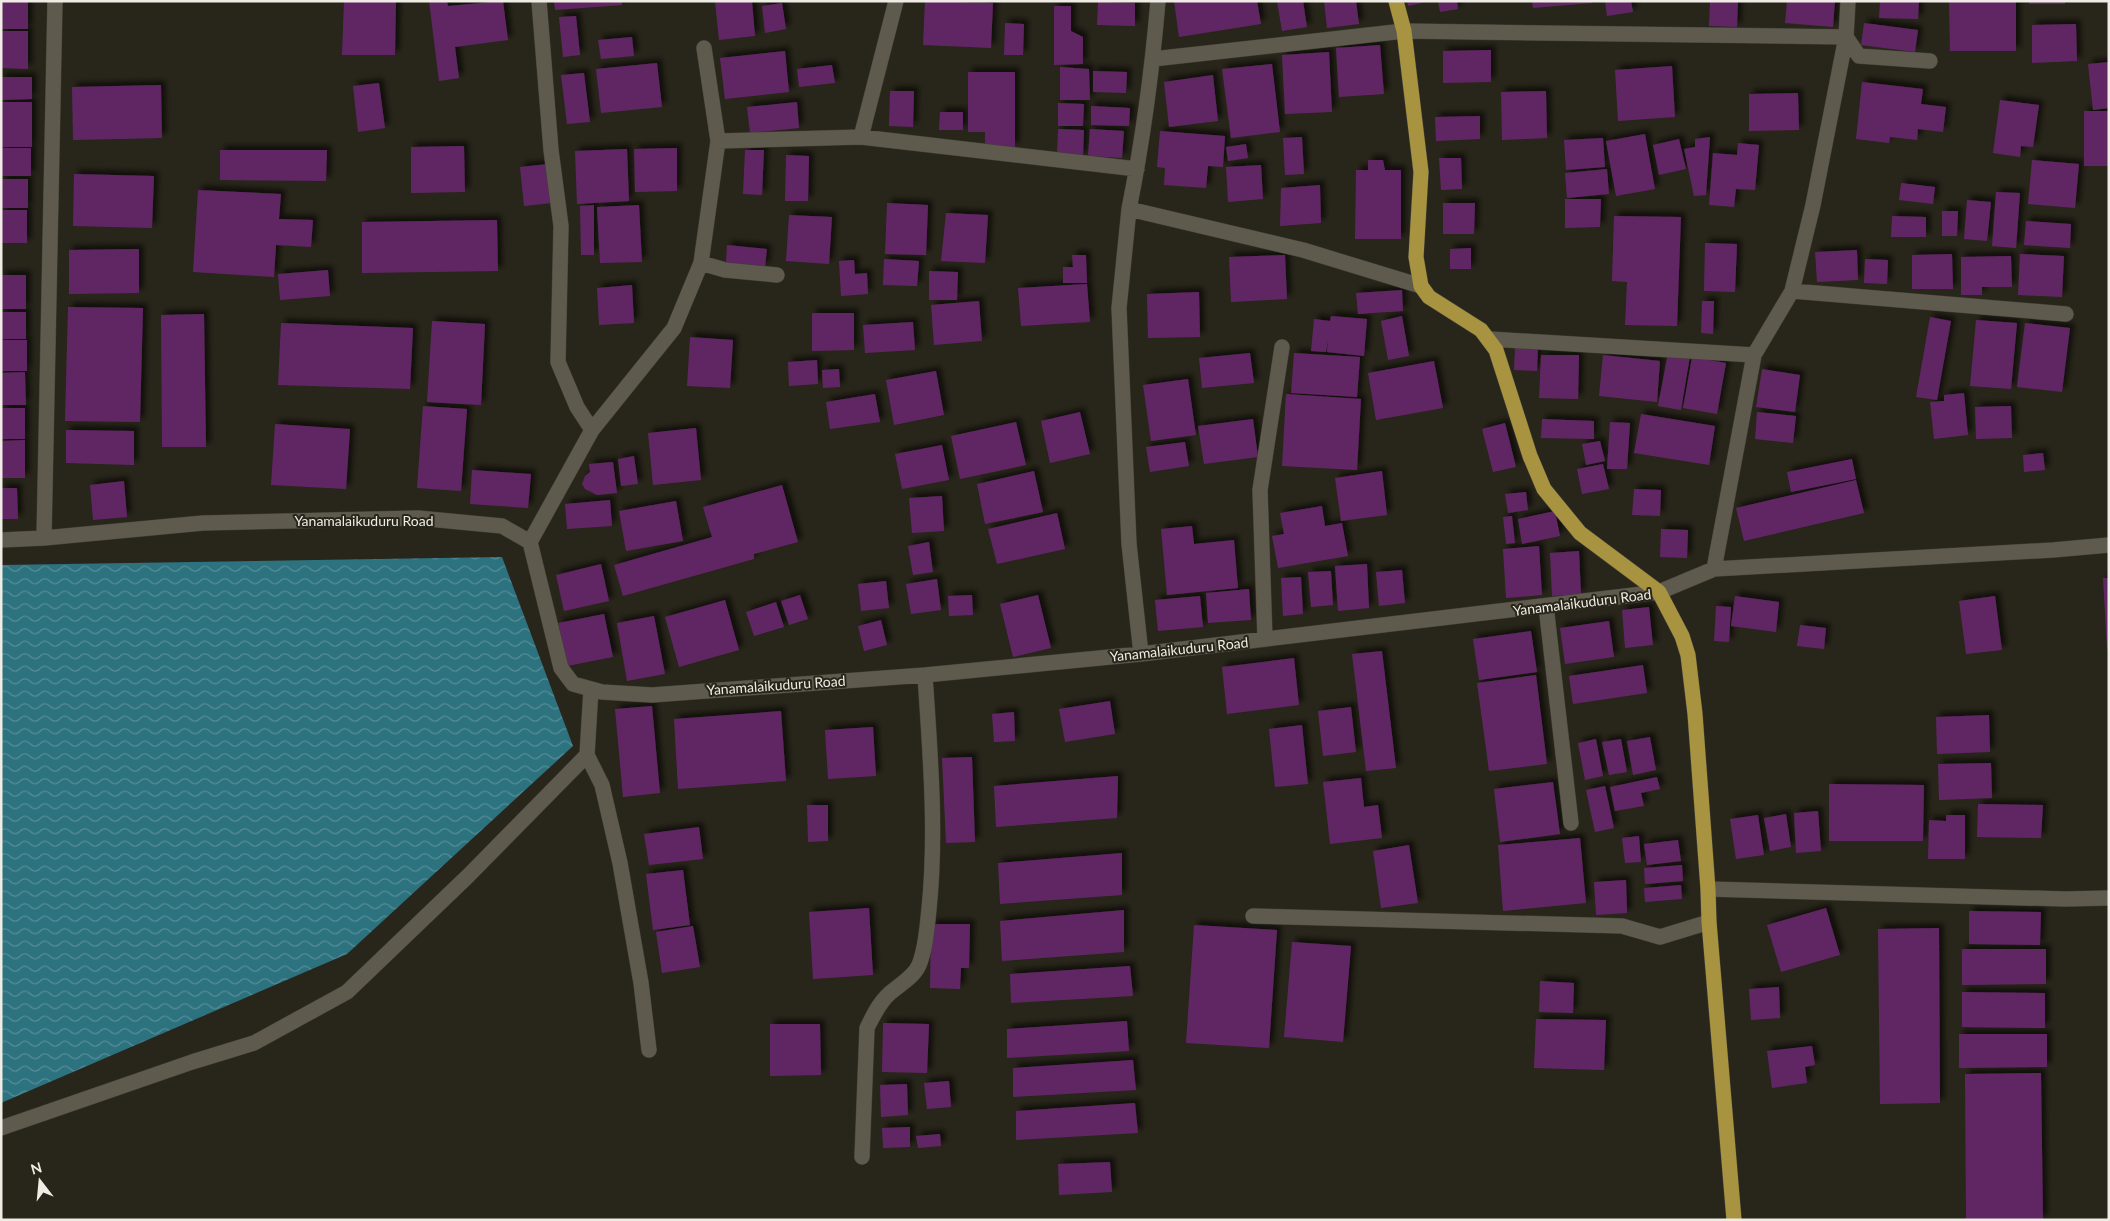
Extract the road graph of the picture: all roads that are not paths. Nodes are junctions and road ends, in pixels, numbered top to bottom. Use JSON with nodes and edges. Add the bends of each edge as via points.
{"nodes":[{"id":1,"x":55,"y":1,"type":"edge"},
{"id":2,"x":539,"y":1,"type":"edge"},
{"id":3,"x":896,"y":1,"type":"edge"},
{"id":4,"x":1158,"y":1,"type":"edge"},
{"id":5,"x":1396,"y":1,"type":"edge"},
{"id":6,"x":1848,"y":1,"type":"edge"},
{"id":7,"x":1404,"y":31,"type":"junction"},
{"id":8,"x":1846,"y":37,"type":"junction"},
{"id":9,"x":704,"y":48,"type":"dead end"},
{"id":10,"x":1153,"y":59,"type":"junction"},
{"id":11,"x":1930,"y":60,"type":"dead end"},
{"id":12,"x":861,"y":137,"type":"junction"},
{"id":13,"x":718,"y":141,"type":"junction"},
{"id":14,"x":1137,"y":169,"type":"junction"},
{"id":15,"x":1129,"y":208,"type":"junction"},
{"id":16,"x":701,"y":263,"type":"junction"},
{"id":17,"x":777,"y":275,"type":"dead end"},
{"id":18,"x":1421,"y":286,"type":"junction"},
{"id":19,"x":1792,"y":291,"type":"junction"},
{"id":20,"x":2066,"y":314,"type":"dead end"},
{"id":21,"x":1490,"y":339,"type":"junction"},
{"id":22,"x":1282,"y":347,"type":"dead end"},
{"id":23,"x":1754,"y":355,"type":"junction"},
{"id":24,"x":592,"y":430,"type":"junction"},
{"id":25,"x":44,"y":538,"type":"junction"},
{"id":26,"x":1,"y":540,"type":"edge"},
{"id":27,"x":530,"y":542,"type":"junction"},
{"id":28,"x":2109,"y":545,"type":"edge"},
{"id":29,"x":1714,"y":569,"type":"junction"},
{"id":30,"x":1659,"y":592,"type":"junction"},
{"id":31,"x":1546,"y":606,"type":"junction"},
{"id":32,"x":1265,"y":639,"type":"junction"},
{"id":33,"x":1141,"y":654,"type":"junction"},
{"id":34,"x":925,"y":675,"type":"junction"},
{"id":35,"x":591,"y":689,"type":"junction"},
{"id":36,"x":587,"y":755,"type":"junction"},
{"id":37,"x":1571,"y":823,"type":"dead end"},
{"id":38,"x":1708,"y":889,"type":"junction"},
{"id":39,"x":2109,"y":898,"type":"edge"},
{"id":40,"x":1253,"y":916,"type":"dead end"},
{"id":41,"x":1709,"y":922,"type":"junction"},
{"id":42,"x":648,"y":1050,"type":"dead end"},
{"id":43,"x":1,"y":1128,"type":"edge"},
{"id":44,"x":862,"y":1158,"type":"dead end"},
{"id":45,"x":1734,"y":1220,"type":"edge"}],
"edges":[{"from":1,"to":25,"type":"street"},
{"from":2,"to":24,"type":"street","via":[[551,150],[561,226],[558,362],[577,407]]},
{"from":3,"to":12,"type":"street"},
{"from":4,"to":10,"type":"street"},
{"from":5,"to":7,"type":"main road"},
{"from":6,"to":8,"type":"street"},
{"from":7,"to":8,"type":"street"},
{"from":7,"to":10,"type":"street"},
{"from":7,"to":18,"type":"main road","via":[[1421,172],[1416,257]]},
{"from":8,"to":11,"type":"street","via":[[1860,56]]},
{"from":8,"to":19,"type":"street","via":[[1813,205]]},
{"from":9,"to":13,"type":"street"},
{"from":10,"to":14,"type":"street"},
{"from":12,"to":13,"type":"street"},
{"from":12,"to":14,"type":"street"},
{"from":13,"to":16,"type":"street"},
{"from":14,"to":15,"type":"street"},
{"from":15,"to":18,"type":"street","via":[[1303,250]]},
{"from":15,"to":33,"type":"street","via":[[1120,318],[1129,544]]},
{"from":16,"to":17,"type":"street","via":[[725,270]]},
{"from":16,"to":24,"type":"street","via":[[674,328]]},
{"from":18,"to":21,"type":"main road","via":[[1429,297]]},
{"from":19,"to":20,"type":"street"},
{"from":19,"to":23,"type":"street"},
{"from":21,"to":23,"type":"street"},
{"from":21,"to":30,"type":"main road","via":[[1544,490],[1580,533]]},
{"from":22,"to":32,"type":"street","via":[[1260,490]]},
{"from":23,"to":29,"type":"street"},
{"from":24,"to":27,"type":"street"},
{"from":25,"to":26,"type":"street","name":"Yanamalaikuduru Road"},
{"from":25,"to":27,"type":"street","name":"Yanamalaikuduru Road","via":[[203,522],[418,518],[502,526]]},
{"from":27,"to":35,"type":"street","name":"Yanamalaikuduru Road","via":[[561,668],[573,684]]},
{"from":28,"to":29,"type":"street","name":"Yanamalaikuduru Road"},
{"from":29,"to":30,"type":"street","name":"Yanamalaikuduru Road"},
{"from":30,"to":31,"type":"street","name":"Yanamalaikuduru Road"},
{"from":30,"to":38,"type":"main road","via":[[1688,655]]},
{"from":31,"to":32,"type":"street","name":"Yanamalaikuduru Road"},
{"from":31,"to":37,"type":"street"},
{"from":32,"to":33,"type":"street","name":"Yanamalaikuduru Road"},
{"from":33,"to":34,"type":"street","name":"Yanamalaikuduru Road"},
{"from":34,"to":35,"type":"street","name":"Yanamalaikuduru Road","via":[[652,695]]},
{"from":34,"to":44,"type":"street","via":[[933,792],[932,877],[925,944],[919,966],[888,994],[867,1028]]},
{"from":35,"to":36,"type":"street"},
{"from":36,"to":42,"type":"street","via":[[602,785],[620,863],[641,983]]},
{"from":36,"to":43,"type":"street","via":[[347,992],[254,1043]]},
{"from":38,"to":39,"type":"street"},
{"from":38,"to":41,"type":"main road"},
{"from":40,"to":41,"type":"street","via":[[1622,926],[1660,937]]},
{"from":41,"to":45,"type":"main road"}]}
